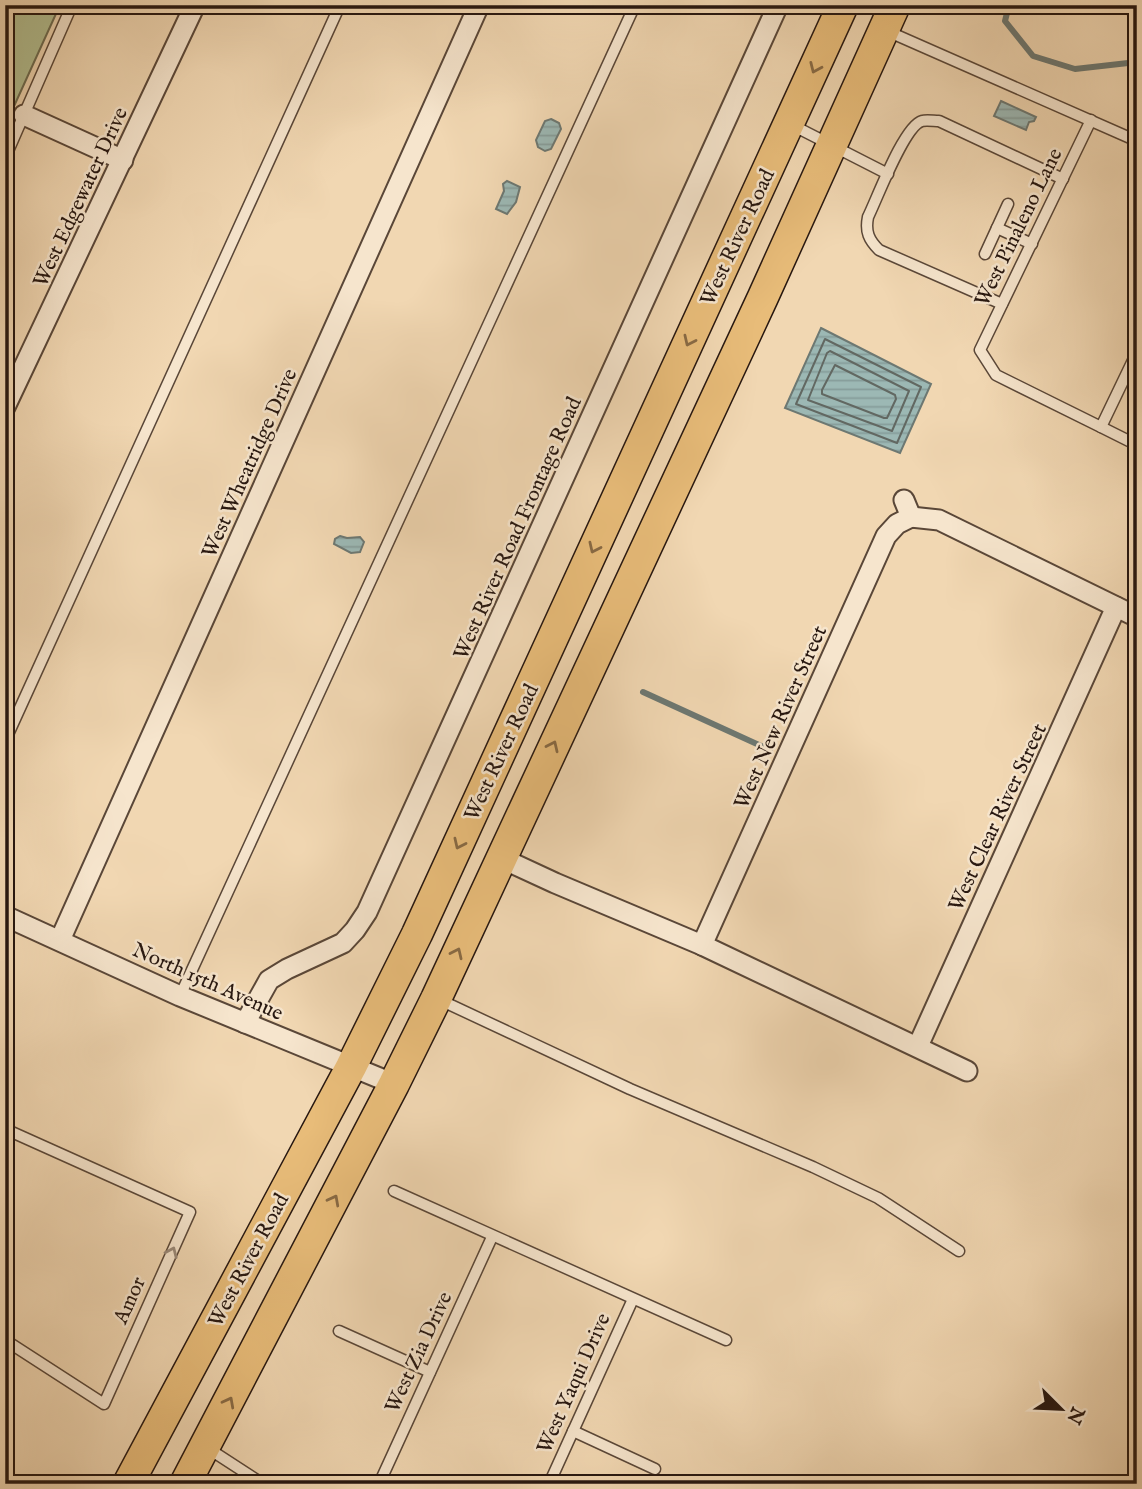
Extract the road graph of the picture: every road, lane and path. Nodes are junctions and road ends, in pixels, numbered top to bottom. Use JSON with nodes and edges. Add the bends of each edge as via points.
{"nodes":[{"id":1,"x":72,"y":5,"type":"edge"},
{"id":2,"x":195,"y":5,"type":"edge"},
{"id":3,"x":340,"y":5,"type":"edge"},
{"id":4,"x":479,"y":5,"type":"edge"},
{"id":5,"x":635,"y":5,"type":"edge"},
{"id":6,"x":778,"y":5,"type":"edge"},
{"id":7,"x":843,"y":5,"type":"edge"},
{"id":8,"x":890,"y":18,"type":"edge"},
{"id":9,"x":24,"y":115,"type":"junction"},
{"id":10,"x":1091,"y":121,"type":"junction"},
{"id":11,"x":789,"y":124,"type":"junction"},
{"id":12,"x":1137,"y":141,"type":"edge"},
{"id":13,"x":832,"y":146,"type":"junction"},
{"id":14,"x":5,"y":158,"type":"edge"},
{"id":15,"x":123,"y":160,"type":"junction"},
{"id":16,"x":888,"y":174,"type":"junction"},
{"id":17,"x":1063,"y":179,"type":"junction"},
{"id":18,"x":1008,"y":204,"type":"dead end"},
{"id":19,"x":997,"y":228,"type":"junction"},
{"id":20,"x":1032,"y":244,"type":"junction"},
{"id":21,"x":985,"y":254,"type":"dead end"},
{"id":22,"x":1002,"y":304,"type":"junction"},
{"id":23,"x":1137,"y":352,"type":"edge"},
{"id":24,"x":5,"y":407,"type":"edge"},
{"id":25,"x":1101,"y":427,"type":"junction"},
{"id":26,"x":1137,"y":445,"type":"edge"},
{"id":27,"x":1116,"y":607,"type":"junction"},
{"id":28,"x":1137,"y":617,"type":"edge"},
{"id":29,"x":5,"y":741,"type":"edge"},
{"id":30,"x":501,"y":858,"type":"junction"},
{"id":31,"x":5,"y":916,"type":"edge"},
{"id":32,"x":60,"y":940,"type":"junction"},
{"id":33,"x":702,"y":945,"type":"junction"},
{"id":34,"x":180,"y":996,"type":"junction"},
{"id":35,"x":436,"y":999,"type":"junction"},
{"id":36,"x":245,"y":1023,"type":"junction"},
{"id":37,"x":918,"y":1046,"type":"junction"},
{"id":38,"x":351,"y":1068,"type":"junction"},
{"id":39,"x":967,"y":1071,"type":"dead end"},
{"id":40,"x":394,"y":1084,"type":"junction"},
{"id":41,"x":5,"y":1129,"type":"edge"},
{"id":42,"x":394,"y":1191,"type":"dead end"},
{"id":43,"x":492,"y":1237,"type":"junction"},
{"id":44,"x":959,"y":1251,"type":"dead end"},
{"id":45,"x":633,"y":1299,"type":"junction"},
{"id":46,"x":340,"y":1331,"type":"dead end"},
{"id":47,"x":726,"y":1339,"type":"dead end"},
{"id":48,"x":5,"y":1340,"type":"edge"},
{"id":49,"x":430,"y":1372,"type":"junction"},
{"id":50,"x":573,"y":1431,"type":"junction"},
{"id":51,"x":205,"y":1447,"type":"junction"},
{"id":52,"x":655,"y":1469,"type":"dead end"},
{"id":53,"x":128,"y":1484,"type":"edge"},
{"id":54,"x":185,"y":1484,"type":"edge"},
{"id":55,"x":263,"y":1484,"type":"edge"},
{"id":56,"x":379,"y":1484,"type":"edge"},
{"id":57,"x":549,"y":1484,"type":"edge"}],
"edges":[{"from":1,"to":9,"type":"lane"},
{"from":2,"to":15,"type":"street","name":"West Edgewater Drive"},
{"from":3,"to":29,"type":"lane"},
{"from":4,"to":32,"type":"street","name":"West Wheatridge Drive"},
{"from":5,"to":34,"type":"lane"},
{"from":6,"to":36,"type":"street","name":"West River Road Frontage Road","via":[[367,912],[343,943],[269,980]]},
{"from":7,"to":11,"type":"main road","name":"West River Road","one_way":true},
{"from":8,"to":10,"type":"lane"},
{"from":8,"to":13,"type":"main road"},
{"from":9,"to":14,"type":"lane"},
{"from":9,"to":15,"type":"street"},
{"from":10,"to":12,"type":"lane"},
{"from":10,"to":17,"type":"lane","name":"West Pinaleno Lane"},
{"from":11,"to":13,"type":"lane"},
{"from":11,"to":38,"type":"main road","name":"West River Road","one_way":true},
{"from":13,"to":16,"type":"lane"},
{"from":30,"to":13,"type":"main road","one_way":true},
{"from":15,"to":24,"type":"street","name":"West Edgewater Drive"},
{"from":16,"to":17,"type":"lane","via":[[912,128],[922,121],[939,121]]},
{"from":16,"to":22,"type":"lane","via":[[868,217],[869,240],[879,250]]},
{"from":17,"to":20,"type":"lane","name":"West Pinaleno Lane"},
{"from":18,"to":19,"type":"lane"},
{"from":19,"to":20,"type":"lane"},
{"from":19,"to":21,"type":"lane"},
{"from":20,"to":22,"type":"lane","name":"West Pinaleno Lane"},
{"from":22,"to":25,"type":"lane","name":"West Pinaleno Lane","via":[[980,350],[996,375]]},
{"from":23,"to":25,"type":"lane"},
{"from":25,"to":26,"type":"lane"},
{"from":27,"to":28,"type":"street"},
{"from":27,"to":33,"type":"street","name":"West New River Street","via":[[907,508],[886,536]]},
{"from":27,"to":37,"type":"street","name":"West Clear River Street"},
{"from":30,"to":33,"type":"street"},
{"from":35,"to":30,"type":"main road","one_way":true},
{"from":31,"to":32,"type":"street","name":"North 15th Avenue"},
{"from":32,"to":34,"type":"street","name":"North 15th Avenue"},
{"from":33,"to":37,"type":"street"},
{"from":34,"to":36,"type":"street","name":"North 15th Avenue"},
{"from":35,"to":40,"type":"main road"},
{"from":35,"to":44,"type":"lane","via":[[867,1193]]},
{"from":36,"to":38,"type":"street","name":"North 15th Avenue"},
{"from":37,"to":39,"type":"street"},
{"from":38,"to":40,"type":"street","name":"North 15th Avenue"},
{"from":38,"to":53,"type":"main road","name":"West River Road"},
{"from":51,"to":40,"type":"main road","one_way":true},
{"from":48,"to":41,"type":"lane","name":"Amor","one_way":true,"via":[[104,1404],[190,1212]]},
{"from":42,"to":43,"type":"lane"},
{"from":43,"to":45,"type":"lane"},
{"from":43,"to":49,"type":"lane","name":"West Zia Drive"},
{"from":45,"to":47,"type":"lane"},
{"from":45,"to":50,"type":"lane","name":"West Yaqui Drive"},
{"from":46,"to":49,"type":"lane"},
{"from":49,"to":56,"type":"lane","name":"West Zia Drive"},
{"from":50,"to":52,"type":"lane"},
{"from":50,"to":57,"type":"lane","name":"West Yaqui Drive"},
{"from":51,"to":54,"type":"main road"},
{"from":51,"to":55,"type":"lane"}]}
